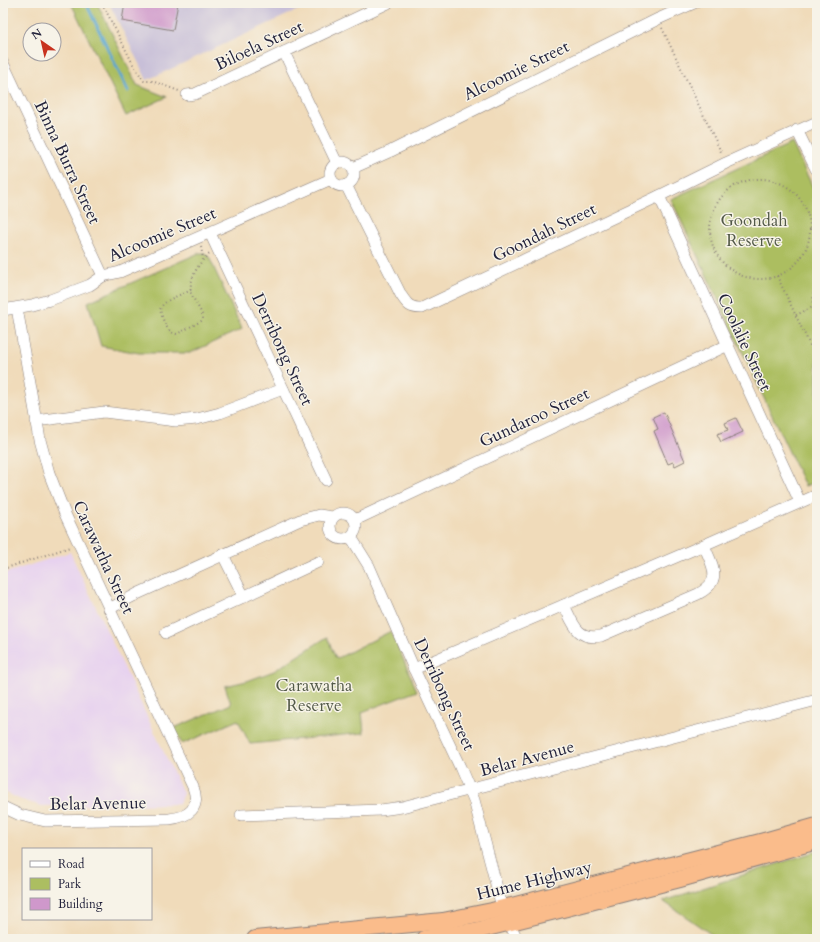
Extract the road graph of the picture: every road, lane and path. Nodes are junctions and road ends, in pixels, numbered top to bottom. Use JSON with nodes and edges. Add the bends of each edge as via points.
{"nodes":[{"id":1,"x":102,"y":3,"type":"edge"},
{"id":2,"x":388,"y":3,"type":"edge"},
{"id":3,"x":651,"y":3,"type":"edge"},
{"id":4,"x":694,"y":3,"type":"edge"},
{"id":5,"x":658,"y":19,"type":"junction"},
{"id":6,"x":284,"y":52,"type":"junction"},
{"id":7,"x":3,"y":63,"type":"edge"},
{"id":8,"x":187,"y":96,"type":"joint"},
{"id":9,"x":817,"y":122,"type":"edge"},
{"id":10,"x":798,"y":130,"type":"junction"},
{"id":11,"x":337,"y":163,"type":"junction"},
{"id":12,"x":726,"y":163,"type":"junction"},
{"id":13,"x":352,"y":168,"type":"junction"},
{"id":14,"x":817,"y":171,"type":"edge"},
{"id":15,"x":331,"y":179,"type":"junction"},
{"id":16,"x":346,"y":185,"type":"junction"},
{"id":17,"x":659,"y":196,"type":"junction"},
{"id":18,"x":210,"y":232,"type":"junction"},
{"id":19,"x":213,"y":253,"type":"dead end"},
{"id":20,"x":103,"y":276,"type":"junction"},
{"id":21,"x":777,"y":276,"type":"junction"},
{"id":22,"x":817,"y":286,"type":"edge"},
{"id":23,"x":191,"y":290,"type":"junction"},
{"id":24,"x":815,"y":306,"type":"junction"},
{"id":25,"x":17,"y":308,"type":"junction"},
{"id":26,"x":3,"y":310,"type":"edge"},
{"id":27,"x":817,"y":310,"type":"edge"},
{"id":28,"x":796,"y":316,"type":"junction"},
{"id":29,"x":728,"y":345,"type":"junction"},
{"id":30,"x":817,"y":360,"type":"edge"},
{"id":31,"x":283,"y":389,"type":"junction"},
{"id":32,"x":36,"y":421,"type":"junction"},
{"id":33,"x":326,"y":480,"type":"dead end"},
{"id":34,"x":817,"y":495,"type":"edge"},
{"id":35,"x":800,"y":502,"type":"junction"},
{"id":36,"x":332,"y":517,"type":"junction"},
{"id":37,"x":355,"y":520,"type":"junction"},
{"id":38,"x":351,"y":537,"type":"junction"},
{"id":39,"x":79,"y":544,"type":"junction"},
{"id":40,"x":704,"y":545,"type":"junction"},
{"id":41,"x":223,"y":555,"type":"junction"},
{"id":42,"x":318,"y":562,"type":"dead end"},
{"id":43,"x":3,"y":569,"type":"edge"},
{"id":44,"x":244,"y":596,"type":"junction"},
{"id":45,"x":564,"y":605,"type":"junction"},
{"id":46,"x":109,"y":609,"type":"junction"},
{"id":47,"x":166,"y":633,"type":"dead end"},
{"id":48,"x":414,"y":669,"type":"junction"},
{"id":49,"x":817,"y":700,"type":"edge"},
{"id":50,"x":470,"y":790,"type":"junction"},
{"id":51,"x":3,"y":807,"type":"edge"},
{"id":52,"x":194,"y":808,"type":"joint"},
{"id":53,"x":241,"y":815,"type":"dead end"},
{"id":54,"x":817,"y":826,"type":"edge"},
{"id":55,"x":817,"y":840,"type":"edge"},
{"id":56,"x":502,"y":907,"type":"junction"},
{"id":57,"x":508,"y":922,"type":"junction"},
{"id":58,"x":255,"y":939,"type":"edge"},
{"id":59,"x":424,"y":939,"type":"edge"},
{"id":60,"x":517,"y":939,"type":"edge"}],
"edges":[{"from":1,"to":8,"type":"path","via":[[144,81],[152,81]]},
{"from":2,"to":6,"type":"street","name":"Biloela Street"},
{"from":3,"to":5,"type":"path"},
{"from":4,"to":5,"type":"street","name":"Alcoomie Street"},
{"from":5,"to":12,"type":"path"},
{"from":5,"to":13,"type":"street","name":"Alcoomie Street"},
{"from":6,"to":8,"type":"street","name":"Biloela Street"},
{"from":6,"to":11,"type":"street"},
{"from":7,"to":20,"type":"street","name":"Binna Burra Street"},
{"from":9,"to":10,"type":"street","name":"Goondah Street"},
{"from":10,"to":12,"type":"street","name":"Goondah Street"},
{"from":10,"to":14,"type":"street"},
{"from":11,"to":13,"type":"street","via":[[348,163]]},
{"from":11,"to":15,"type":"street","via":[[330,171]]},
{"from":12,"to":17,"type":"street","name":"Goondah Street"},
{"from":13,"to":16,"type":"street","via":[[354,176]]},
{"from":15,"to":16,"type":"street","via":[[336,184]]},
{"from":15,"to":18,"type":"street","name":"Alcoomie Street"},
{"from":16,"to":17,"type":"street","name":"Goondah Street","via":[[401,295],[413,308],[422,308]]},
{"from":17,"to":29,"type":"street","name":"Coolalie Street"},
{"from":18,"to":20,"type":"street","name":"Alcoomie Street","via":[[120,272]]},
{"from":18,"to":31,"type":"street","name":"Derribong Street"},
{"from":19,"to":23,"type":"path","via":[[202,259],[192,281]]},
{"from":20,"to":25,"type":"street","name":"Alcoomie Street","via":[[90,285],[72,292]]},
{"from":21,"to":21,"type":"path","via":[[790,270],[801,258],[808,243],[810,226],[807,210],[798,196],[786,185],[754,179],[738,184],[724,194],[711,218],[711,240],[717,255],[728,268],[742,276],[758,279]]},
{"from":21,"to":28,"type":"path"},
{"from":22,"to":24,"type":"path","via":[[813,294]]},
{"from":23,"to":23,"type":"path","via":[[203,320],[177,334],[172,334],[168,330],[160,307]]},
{"from":24,"to":27,"type":"path"},
{"from":24,"to":28,"type":"path"},
{"from":25,"to":26,"type":"street","name":"Alcoomie Street"},
{"from":25,"to":32,"type":"street","name":"Carawatha Street"},
{"from":28,"to":30,"type":"path"},
{"from":29,"to":35,"type":"street","name":"Coolalie Street"},
{"from":29,"to":37,"type":"street","name":"Gundaroo Street"},
{"from":31,"to":32,"type":"street","via":[[197,419],[176,421],[104,412]]},
{"from":31,"to":33,"type":"street","name":"Derribong Street"},
{"from":32,"to":39,"type":"street","name":"Carawatha Street","via":[[50,473]]},
{"from":34,"to":35,"type":"street"},
{"from":35,"to":40,"type":"street"},
{"from":36,"to":37,"type":"street","via":[[344,512]]},
{"from":36,"to":38,"type":"street","via":[[329,525],[335,537]]},
{"from":36,"to":41,"type":"street","via":[[319,515],[300,520]]},
{"from":37,"to":38,"type":"street","via":[[356,529]]},
{"from":38,"to":48,"type":"street","name":"Derribong Street","via":[[369,566]]},
{"from":39,"to":43,"type":"path"},
{"from":39,"to":46,"type":"street","name":"Carawatha Street"},
{"from":40,"to":45,"type":"street"},
{"from":40,"to":45,"type":"street","via":[[714,575],[708,589],[601,636],[584,636],[577,630]]},
{"from":41,"to":44,"type":"street"},
{"from":41,"to":46,"type":"street"},
{"from":42,"to":44,"type":"street"},
{"from":44,"to":47,"type":"street"},
{"from":45,"to":48,"type":"street"},
{"from":46,"to":52,"type":"street","name":"Carawatha Street","via":[[193,786],[196,795]]},
{"from":48,"to":50,"type":"street","name":"Derribong Street"},
{"from":49,"to":50,"type":"street","name":"Belar Avenue"},
{"from":50,"to":53,"type":"street","name":"Belar Avenue","via":[[382,810]]},
{"from":50,"to":56,"type":"street","name":"Derribong Street"},
{"from":51,"to":52,"type":"street","name":"Belar Avenue","via":[[20,815],[45,821],[175,818]]},
{"from":54,"to":56,"type":"highway","name":"Hume Highway"},
{"from":55,"to":57,"type":"highway","name":"Hume Highway","via":[[680,879]]},
{"from":56,"to":57,"type":"street","name":"Derribong Street"},
{"from":56,"to":58,"type":"highway","name":"Hume Highway","via":[[443,921]]},
{"from":57,"to":59,"type":"highway","name":"Hume Highway","via":[[474,931]]},
{"from":57,"to":60,"type":"street","name":"Derribong Street"}]}
